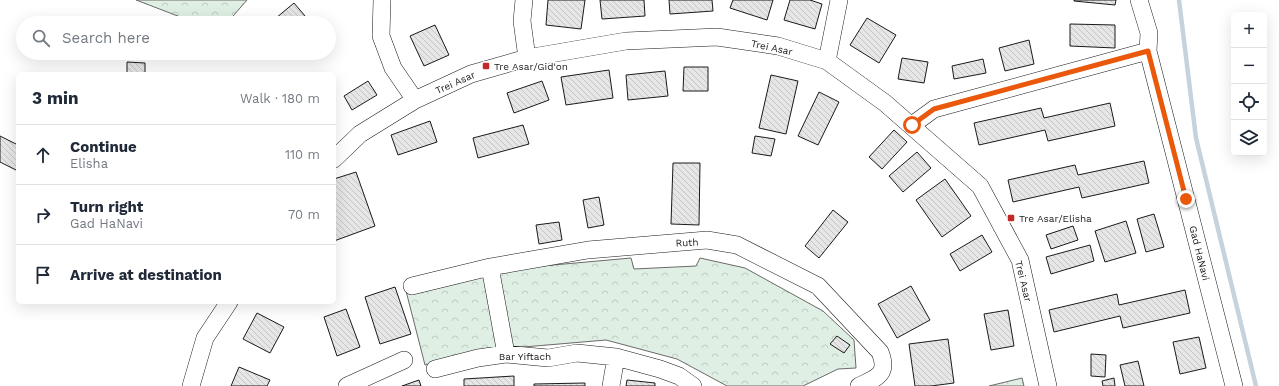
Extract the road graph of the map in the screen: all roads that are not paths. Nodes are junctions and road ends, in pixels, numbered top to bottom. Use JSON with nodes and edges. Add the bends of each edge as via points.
{"nodes":[{"id":1,"x":382,"y":0,"type":"edge"},
{"id":2,"x":524,"y":0,"type":"edge"},
{"id":3,"x":839,"y":0,"type":"edge"},
{"id":4,"x":1139,"y":0,"type":"edge"},
{"id":5,"x":1148,"y":51,"type":"junction"},
{"id":6,"x":527,"y":58,"type":"junction"},
{"id":7,"x":827,"y":61,"type":"junction"},
{"id":8,"x":415,"y":100,"type":"junction"},
{"id":9,"x":912,"y":125,"type":"junction"},
{"id":10,"x":336,"y":157,"type":"edge"},
{"id":11,"x":490,"y":267,"type":"junction"},
{"id":12,"x":412,"y":286,"type":"dead end"},
{"id":13,"x":228,"y":304,"type":"edge"},
{"id":14,"x":506,"y":354,"type":"junction"},
{"id":15,"x":616,"y":357,"type":"junction"},
{"id":16,"x":404,"y":360,"type":"dead end"},
{"id":17,"x":435,"y":369,"type":"dead end"},
{"id":18,"x":191,"y":386,"type":"edge"},
{"id":19,"x":347,"y":386,"type":"edge"},
{"id":20,"x":611,"y":386,"type":"edge"},
{"id":21,"x":693,"y":386,"type":"edge"},
{"id":22,"x":859,"y":386,"type":"edge"},
{"id":23,"x":1048,"y":386,"type":"edge"},
{"id":24,"x":1234,"y":386,"type":"edge"}],
"edges":[{"from":1,"to":8,"type":"street","via":[[381,36],[393,68]]},
{"from":2,"to":6,"type":"street","via":[[522,21]]},
{"from":3,"to":7,"type":"street"},
{"from":4,"to":5,"type":"street","name":"Gad HaNavi","via":[[1149,33]]},
{"from":5,"to":9,"type":"street","via":[[934,109]]},
{"from":5,"to":24,"type":"street","name":"Gad HaNavi"},
{"from":6,"to":7,"type":"street","name":"Trei Asar","via":[[626,42],[717,37],[778,46]]},
{"from":6,"to":8,"type":"street","name":"Trei Asar","via":[[471,74]]},
{"from":7,"to":9,"type":"street","name":"Trei Asar"},
{"from":8,"to":10,"type":"street","name":"Trei Asar","via":[[360,134]]},
{"from":9,"to":23,"type":"street","name":"Trei Asar","via":[[980,186],[1020,260]]},
{"from":11,"to":12,"type":"street","name":"Ruth"},
{"from":11,"to":14,"type":"street"},
{"from":11,"to":22,"type":"street","name":"Ruth","via":[[588,250],[707,240],[737,245],[818,286],[880,352],[883,361],[882,372],[875,379]]},
{"from":13,"to":18,"type":"street","via":[[205,338]]},
{"from":14,"to":15,"type":"street","name":"Bar Yiftach","via":[[548,358],[577,353]]},
{"from":14,"to":17,"type":"street","name":"Bar Yiftach"},
{"from":15,"to":20,"type":"street"},
{"from":15,"to":21,"type":"street","name":"Bar Yiftach","via":[[679,376]]},
{"from":16,"to":19,"type":"street"}]}
